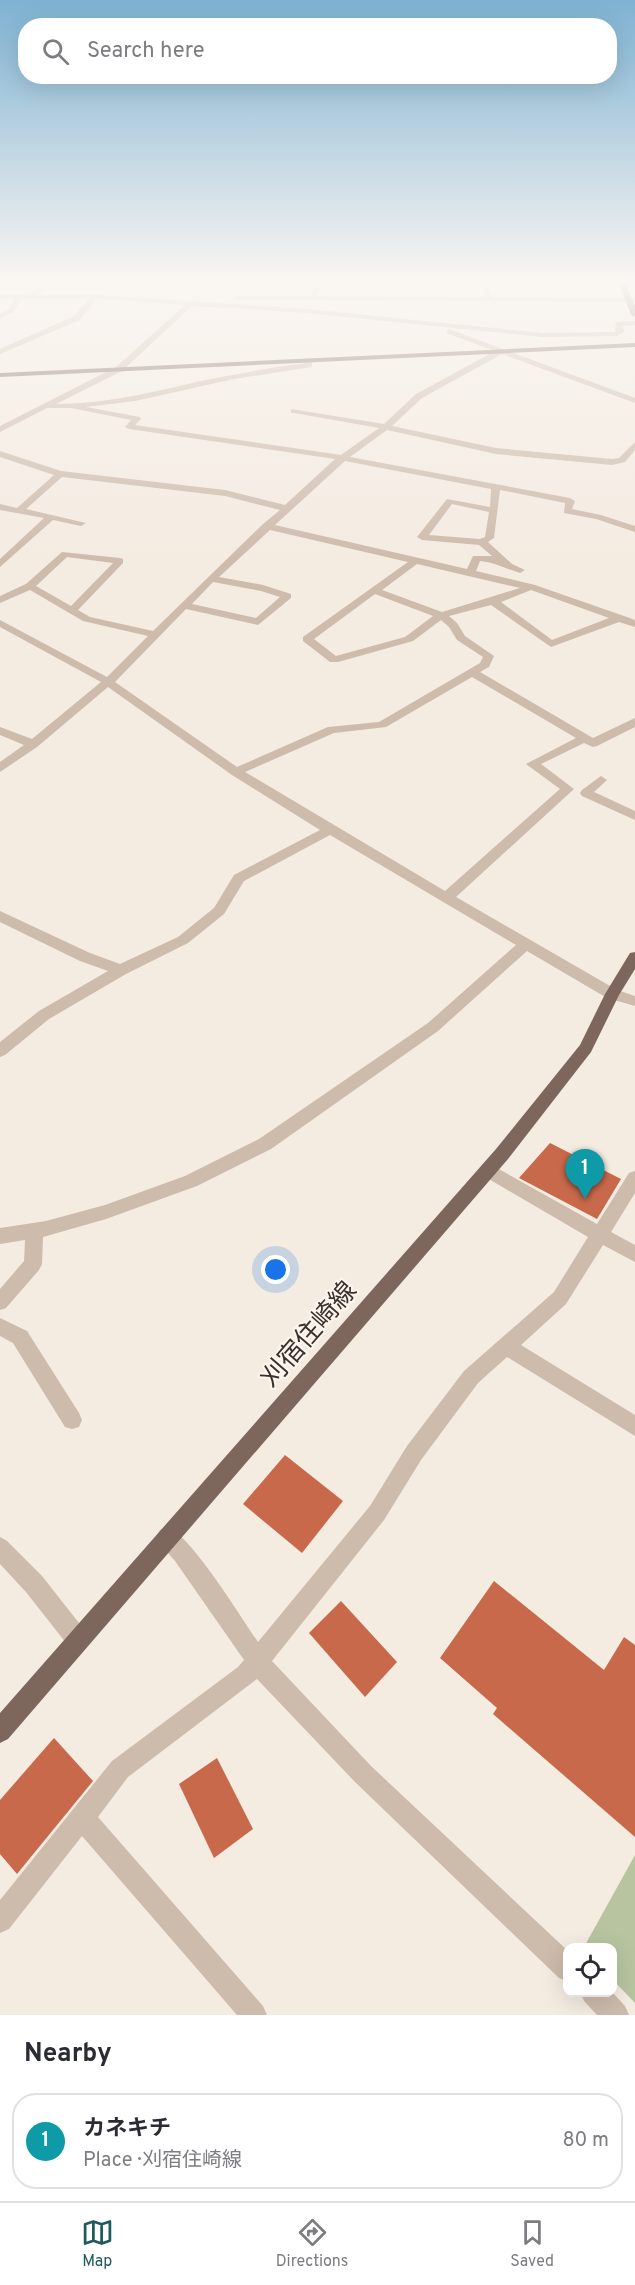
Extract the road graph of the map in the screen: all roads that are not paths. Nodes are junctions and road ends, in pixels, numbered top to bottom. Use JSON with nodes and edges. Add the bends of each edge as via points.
{"nodes":[{"id":1,"x":19,"y":374,"type":"edge"},
{"id":2,"x":109,"y":374,"type":"edge"},
{"id":3,"x":254,"y":374,"type":"edge"},
{"id":4,"x":459,"y":374,"type":"edge"},
{"id":5,"x":563,"y":374,"type":"edge"},
{"id":6,"x":0,"y":375,"type":"edge"},
{"id":7,"x":635,"y":401,"type":"edge"},
{"id":8,"x":46,"y":406,"type":"junction"},
{"id":9,"x":75,"y":408,"type":"junction"},
{"id":10,"x":294,"y":411,"type":"dead end"},
{"id":11,"x":386,"y":426,"type":"junction"},
{"id":12,"x":0,"y":429,"type":"edge"},
{"id":13,"x":635,"y":445,"type":"edge"},
{"id":14,"x":0,"y":454,"type":"edge"},
{"id":15,"x":344,"y":458,"type":"junction"},
{"id":16,"x":60,"y":474,"type":"junction"},
{"id":17,"x":496,"y":487,"type":"junction"},
{"id":18,"x":0,"y":507,"type":"edge"},
{"id":19,"x":285,"y":508,"type":"junction"},
{"id":20,"x":493,"y":510,"type":"junction"},
{"id":21,"x":19,"y":511,"type":"junction"},
{"id":22,"x":51,"y":517,"type":"junction"},
{"id":23,"x":81,"y":523,"type":"dead end"},
{"id":24,"x":266,"y":526,"type":"junction"},
{"id":25,"x":635,"y":529,"type":"edge"},
{"id":26,"x":482,"y":542,"type":"junction"},
{"id":27,"x":503,"y":560,"type":"junction"},
{"id":28,"x":415,"y":561,"type":"junction"},
{"id":29,"x":0,"y":564,"type":"edge"},
{"id":30,"x":520,"y":570,"type":"dead end"},
{"id":31,"x":470,"y":573,"type":"junction"},
{"id":32,"x":211,"y":579,"type":"junction"},
{"id":33,"x":30,"y":586,"type":"junction"},
{"id":34,"x":531,"y":587,"type":"junction"},
{"id":35,"x":376,"y":591,"type":"junction"},
{"id":36,"x":0,"y":600,"type":"edge"},
{"id":37,"x":493,"y":601,"type":"junction"},
{"id":38,"x":185,"y":606,"type":"junction"},
{"id":39,"x":72,"y":611,"type":"junction"},
{"id":40,"x":441,"y":615,"type":"junction"},
{"id":41,"x":620,"y":618,"type":"junction"},
{"id":42,"x":0,"y":623,"type":"edge"},
{"id":43,"x":635,"y":624,"type":"edge"},
{"id":44,"x":153,"y":634,"type":"junction"},
{"id":45,"x":472,"y":672,"type":"junction"},
{"id":46,"x":108,"y":682,"type":"junction"},
{"id":47,"x":635,"y":722,"type":"edge"},
{"id":48,"x":0,"y":731,"type":"edge"},
{"id":49,"x":583,"y":739,"type":"junction"},
{"id":50,"x":33,"y":744,"type":"junction"},
{"id":51,"x":0,"y":768,"type":"edge"},
{"id":52,"x":236,"y":772,"type":"junction"},
{"id":53,"x":601,"y":780,"type":"dead end"},
{"id":54,"x":635,"y":816,"type":"edge"},
{"id":55,"x":330,"y":830,"type":"junction"},
{"id":56,"x":446,"y":898,"type":"junction"},
{"id":57,"x":0,"y":916,"type":"edge"},
{"id":58,"x":525,"y":945,"type":"junction"},
{"id":59,"x":635,"y":957,"type":"edge"},
{"id":60,"x":121,"y":970,"type":"junction"},
{"id":61,"x":612,"y":994,"type":"junction"},
{"id":62,"x":635,"y":1001,"type":"edge"},
{"id":63,"x":0,"y":1051,"type":"edge"},
{"id":64,"x":488,"y":1170,"type":"junction"},
{"id":65,"x":635,"y":1178,"type":"edge"},
{"id":66,"x":34,"y":1231,"type":"junction"},
{"id":67,"x":600,"y":1234,"type":"junction"},
{"id":68,"x":0,"y":1236,"type":"edge"},
{"id":69,"x":635,"y":1254,"type":"edge"},
{"id":70,"x":0,"y":1302,"type":"edge"},
{"id":71,"x":0,"y":1326,"type":"edge"},
{"id":72,"x":507,"y":1347,"type":"junction"},
{"id":73,"x":72,"y":1420,"type":"dead end"},
{"id":74,"x":635,"y":1426,"type":"edge"},
{"id":75,"x":167,"y":1537,"type":"junction"},
{"id":76,"x":0,"y":1548,"type":"edge"},
{"id":77,"x":78,"y":1640,"type":"junction"},
{"id":78,"x":258,"y":1661,"type":"junction"},
{"id":79,"x":0,"y":1731,"type":"edge"},
{"id":80,"x":81,"y":1816,"type":"junction"},
{"id":81,"x":0,"y":1920,"type":"edge"},
{"id":82,"x":563,"y":1965,"type":"edge"},
{"id":83,"x":597,"y":1997,"type":"edge"},
{"id":84,"x":254,"y":2015,"type":"edge"},
{"id":85,"x":616,"y":2015,"type":"edge"}],
"edges":[{"from":1,"to":6,"type":"main road"},
{"from":2,"to":8,"type":"street"},
{"from":3,"to":9,"type":"street"},
{"from":4,"to":11,"type":"street","via":[[419,396]]},
{"from":5,"to":7,"type":"street"},
{"from":8,"to":9,"type":"street"},
{"from":8,"to":12,"type":"street"},
{"from":9,"to":15,"type":"street","via":[[137,419],[129,427]]},
{"from":10,"to":11,"type":"street"},
{"from":11,"to":13,"type":"street","via":[[496,451],[612,462],[622,460]]},
{"from":11,"to":15,"type":"street"},
{"from":14,"to":16,"type":"street"},
{"from":15,"to":17,"type":"street"},
{"from":15,"to":19,"type":"street"},
{"from":16,"to":19,"type":"street","via":[[225,494]]},
{"from":16,"to":21,"type":"street"},
{"from":17,"to":20,"type":"street"},
{"from":17,"to":25,"type":"street","via":[[570,501],[567,512]]},
{"from":18,"to":21,"type":"street"},
{"from":19,"to":24,"type":"street"},
{"from":20,"to":26,"type":"street","via":[[489,538]]},
{"from":20,"to":26,"type":"street","via":[[450,501],[422,537]]},
{"from":21,"to":22,"type":"street"},
{"from":22,"to":23,"type":"street"},
{"from":22,"to":29,"type":"street"},
{"from":24,"to":28,"type":"street"},
{"from":24,"to":32,"type":"street"},
{"from":26,"to":27,"type":"street"},
{"from":27,"to":30,"type":"street"},
{"from":27,"to":31,"type":"street","via":[[476,558]]},
{"from":28,"to":31,"type":"street"},
{"from":28,"to":35,"type":"street"},
{"from":31,"to":34,"type":"street"},
{"from":32,"to":38,"type":"street"},
{"from":32,"to":38,"type":"street","via":[[287,596],[258,622]]},
{"from":33,"to":36,"type":"street"},
{"from":33,"to":39,"type":"street"},
{"from":33,"to":39,"type":"street","via":[[65,554],[120,561]]},
{"from":34,"to":37,"type":"street"},
{"from":34,"to":41,"type":"street"},
{"from":35,"to":40,"type":"street"},
{"from":35,"to":40,"type":"street","via":[[307,639],[334,660],[409,639]]},
{"from":37,"to":40,"type":"street"},
{"from":37,"to":41,"type":"street","via":[[551,644]]},
{"from":38,"to":44,"type":"street"},
{"from":39,"to":44,"type":"street","via":[[87,619]]},
{"from":40,"to":45,"type":"street","via":[[461,638],[489,657],[485,665]]},
{"from":41,"to":43,"type":"street"},
{"from":42,"to":46,"type":"street"},
{"from":44,"to":46,"type":"street"},
{"from":45,"to":49,"type":"street"},
{"from":45,"to":52,"type":"street","via":[[382,725],[332,730]]},
{"from":46,"to":50,"type":"street"},
{"from":46,"to":52,"type":"street"},
{"from":47,"to":49,"type":"street","via":[[593,743]]},
{"from":48,"to":50,"type":"street"},
{"from":49,"to":56,"type":"street","via":[[532,764],[568,789]]},
{"from":50,"to":51,"type":"street"},
{"from":52,"to":55,"type":"street"},
{"from":53,"to":54,"type":"street","via":[[586,793]]},
{"from":55,"to":56,"type":"street"},
{"from":55,"to":60,"type":"street","via":[[239,878],[219,911],[183,940]]},
{"from":56,"to":58,"type":"street"},
{"from":57,"to":60,"type":"street"},
{"from":58,"to":61,"type":"street"},
{"from":58,"to":66,"type":"street","via":[[434,1028],[265,1144],[191,1181],[106,1212]]},
{"from":59,"to":61,"type":"main road","name":"刈宿住崎線"},
{"from":60,"to":63,"type":"street","via":[[44,1015]]},
{"from":61,"to":62,"type":"street"},
{"from":61,"to":64,"type":"main road","name":"刈宿住崎線","via":[[586,1048]]},
{"from":64,"to":67,"type":"street"},
{"from":64,"to":75,"type":"main road","name":"刈宿住崎線"},
{"from":65,"to":67,"type":"street"},
{"from":66,"to":68,"type":"street"},
{"from":66,"to":70,"type":"street","via":[[33,1264]]},
{"from":67,"to":69,"type":"street"},
{"from":67,"to":72,"type":"street","via":[[561,1298]]},
{"from":71,"to":73,"type":"street","via":[[20,1337]]},
{"from":72,"to":74,"type":"street"},
{"from":72,"to":78,"type":"street","via":[[471,1377],[414,1453],[377,1513]]},
{"from":75,"to":77,"type":"main road","name":"刈宿住崎線"},
{"from":75,"to":78,"type":"street","via":[[183,1553]]},
{"from":76,"to":77,"type":"street"},
{"from":77,"to":79,"type":"main road","name":"刈宿住崎線"},
{"from":78,"to":80,"type":"street","via":[[246,1675],[120,1769]]},
{"from":78,"to":82,"type":"street","via":[[363,1774]]},
{"from":80,"to":81,"type":"street"},
{"from":80,"to":84,"type":"street"},
{"from":83,"to":85,"type":"street"}]}
